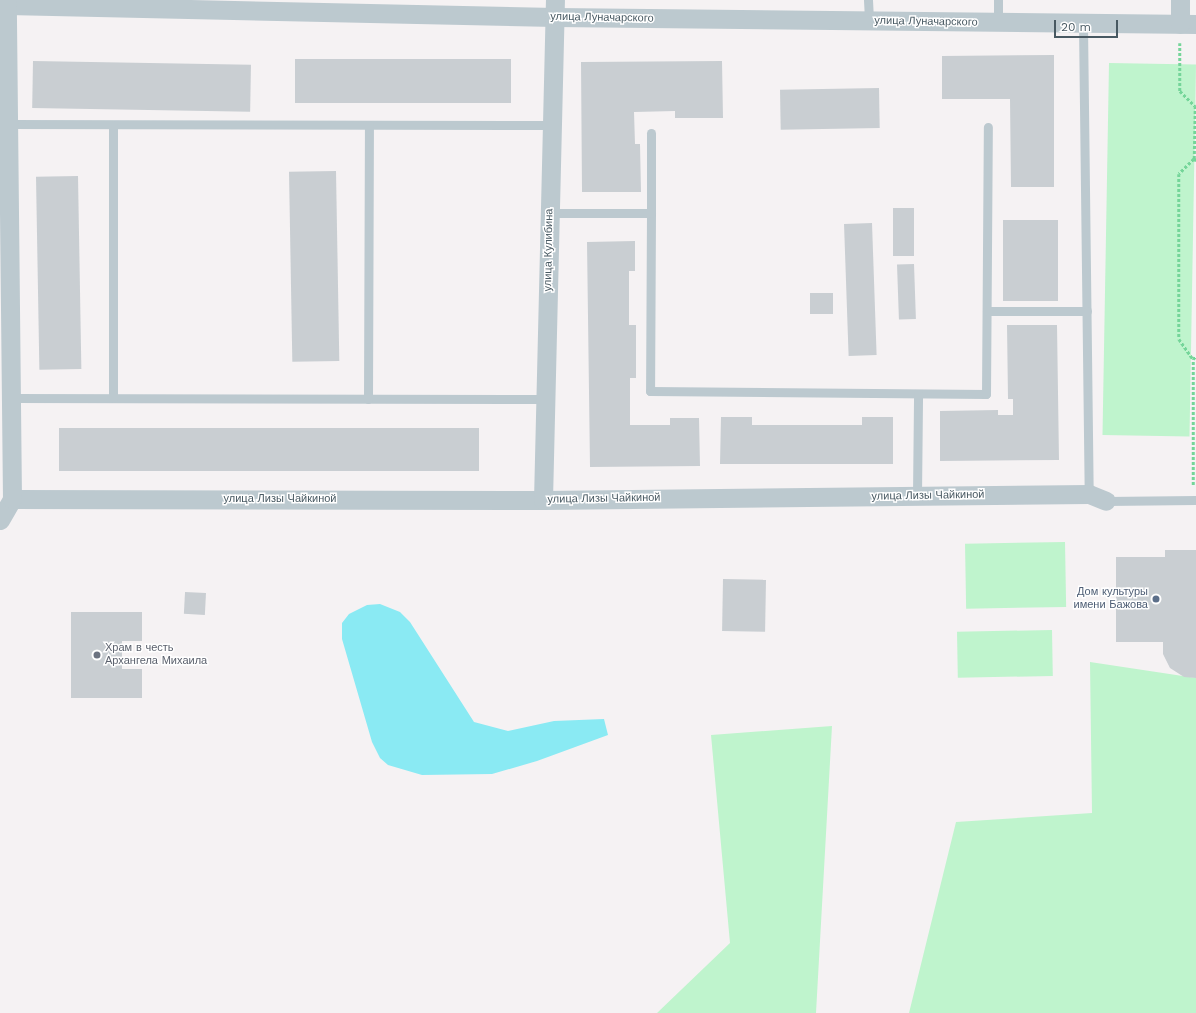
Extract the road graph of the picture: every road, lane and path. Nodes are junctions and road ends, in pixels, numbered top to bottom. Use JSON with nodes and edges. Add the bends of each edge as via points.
{"nodes":[{"id":1,"x":868,"y":0,"type":"edge"},
{"id":2,"x":998,"y":0,"type":"edge"},
{"id":3,"x":1180,"y":0,"type":"edge"},
{"id":4,"x":7,"y":2,"type":"edge"},
{"id":5,"x":555,"y":9,"type":"edge"},
{"id":6,"x":869,"y":22,"type":"junction"},
{"id":7,"x":998,"y":23,"type":"junction"},
{"id":8,"x":1083,"y":24,"type":"junction"},
{"id":9,"x":1188,"y":24,"type":"edge"},
{"id":10,"x":1195,"y":105,"type":"edge"},
{"id":11,"x":8,"y":124,"type":"junction"},
{"id":12,"x":113,"y":124,"type":"junction"},
{"id":13,"x":368,"y":125,"type":"junction"},
{"id":14,"x":552,"y":125,"type":"junction"},
{"id":15,"x":988,"y":127,"type":"dead end"},
{"id":16,"x":652,"y":133,"type":"dead end"},
{"id":17,"x":1195,"y":160,"type":"edge"},
{"id":18,"x":550,"y":212,"type":"junction"},
{"id":19,"x":651,"y":213,"type":"junction"},
{"id":20,"x":987,"y":310,"type":"junction"},
{"id":21,"x":1087,"y":311,"type":"junction"},
{"id":22,"x":1196,"y":356,"type":"edge"},
{"id":23,"x":1193,"y":359,"type":"junction"},
{"id":24,"x":918,"y":394,"type":"junction"},
{"id":25,"x":11,"y":398,"type":"junction"},
{"id":26,"x":113,"y":398,"type":"junction"},
{"id":27,"x":368,"y":399,"type":"junction"},
{"id":28,"x":546,"y":399,"type":"junction"},
{"id":29,"x":1089,"y":494,"type":"junction"},
{"id":30,"x":917,"y":496,"type":"junction"},
{"id":31,"x":12,"y":499,"type":"junction"},
{"id":32,"x":543,"y":500,"type":"junction"},
{"id":33,"x":1194,"y":500,"type":"edge"},
{"id":34,"x":1106,"y":501,"type":"joint"},
{"id":35,"x":0,"y":520,"type":"edge"}],
"edges":[{"from":1,"to":6,"type":"lane"},
{"from":2,"to":7,"type":"lane"},
{"from":3,"to":9,"type":"street"},
{"from":4,"to":5,"type":"street","name":"улица Луначарского"},
{"from":4,"to":11,"type":"street"},
{"from":5,"to":6,"type":"street","name":"улица Луначарского"},
{"from":5,"to":14,"type":"street","name":"улица Кулибина"},
{"from":6,"to":7,"type":"street","name":"улица Луначарского"},
{"from":7,"to":8,"type":"street","name":"улица Луначарского"},
{"from":8,"to":9,"type":"street","name":"улица Луначарского"},
{"from":8,"to":21,"type":"lane"},
{"from":9,"to":10,"type":"path","via":[[1180,91]]},
{"from":10,"to":17,"type":"path"},
{"from":11,"to":12,"type":"lane"},
{"from":11,"to":25,"type":"street"},
{"from":12,"to":13,"type":"lane"},
{"from":12,"to":26,"type":"lane"},
{"from":13,"to":14,"type":"lane"},
{"from":13,"to":27,"type":"lane"},
{"from":14,"to":18,"type":"street","name":"улица Кулибина"},
{"from":15,"to":20,"type":"lane"},
{"from":16,"to":19,"type":"lane"},
{"from":17,"to":23,"type":"path","via":[[1179,174],[1179,339]]},
{"from":18,"to":19,"type":"lane"},
{"from":18,"to":28,"type":"street","name":"улица Кулибина"},
{"from":19,"to":24,"type":"lane","via":[[650,391]]},
{"from":20,"to":21,"type":"lane"},
{"from":20,"to":24,"type":"lane","via":[[986,394]]},
{"from":21,"to":29,"type":"lane"},
{"from":22,"to":23,"type":"path"},
{"from":23,"to":33,"type":"path"},
{"from":24,"to":30,"type":"lane"},
{"from":25,"to":26,"type":"lane"},
{"from":25,"to":31,"type":"street"},
{"from":26,"to":27,"type":"lane"},
{"from":27,"to":28,"type":"lane"},
{"from":28,"to":32,"type":"street","name":"улица Кулибина"},
{"from":29,"to":30,"type":"street","name":"улица Лизы Чайкиной"},
{"from":29,"to":34,"type":"street","name":"улица Лизы Чайкиной"},
{"from":30,"to":32,"type":"street","name":"улица Лизы Чайкиной"},
{"from":31,"to":32,"type":"street","name":"улица Лизы Чайкиной"},
{"from":31,"to":35,"type":"street"},
{"from":33,"to":34,"type":"lane","name":"улица Лизы Чайкиной"}]}
